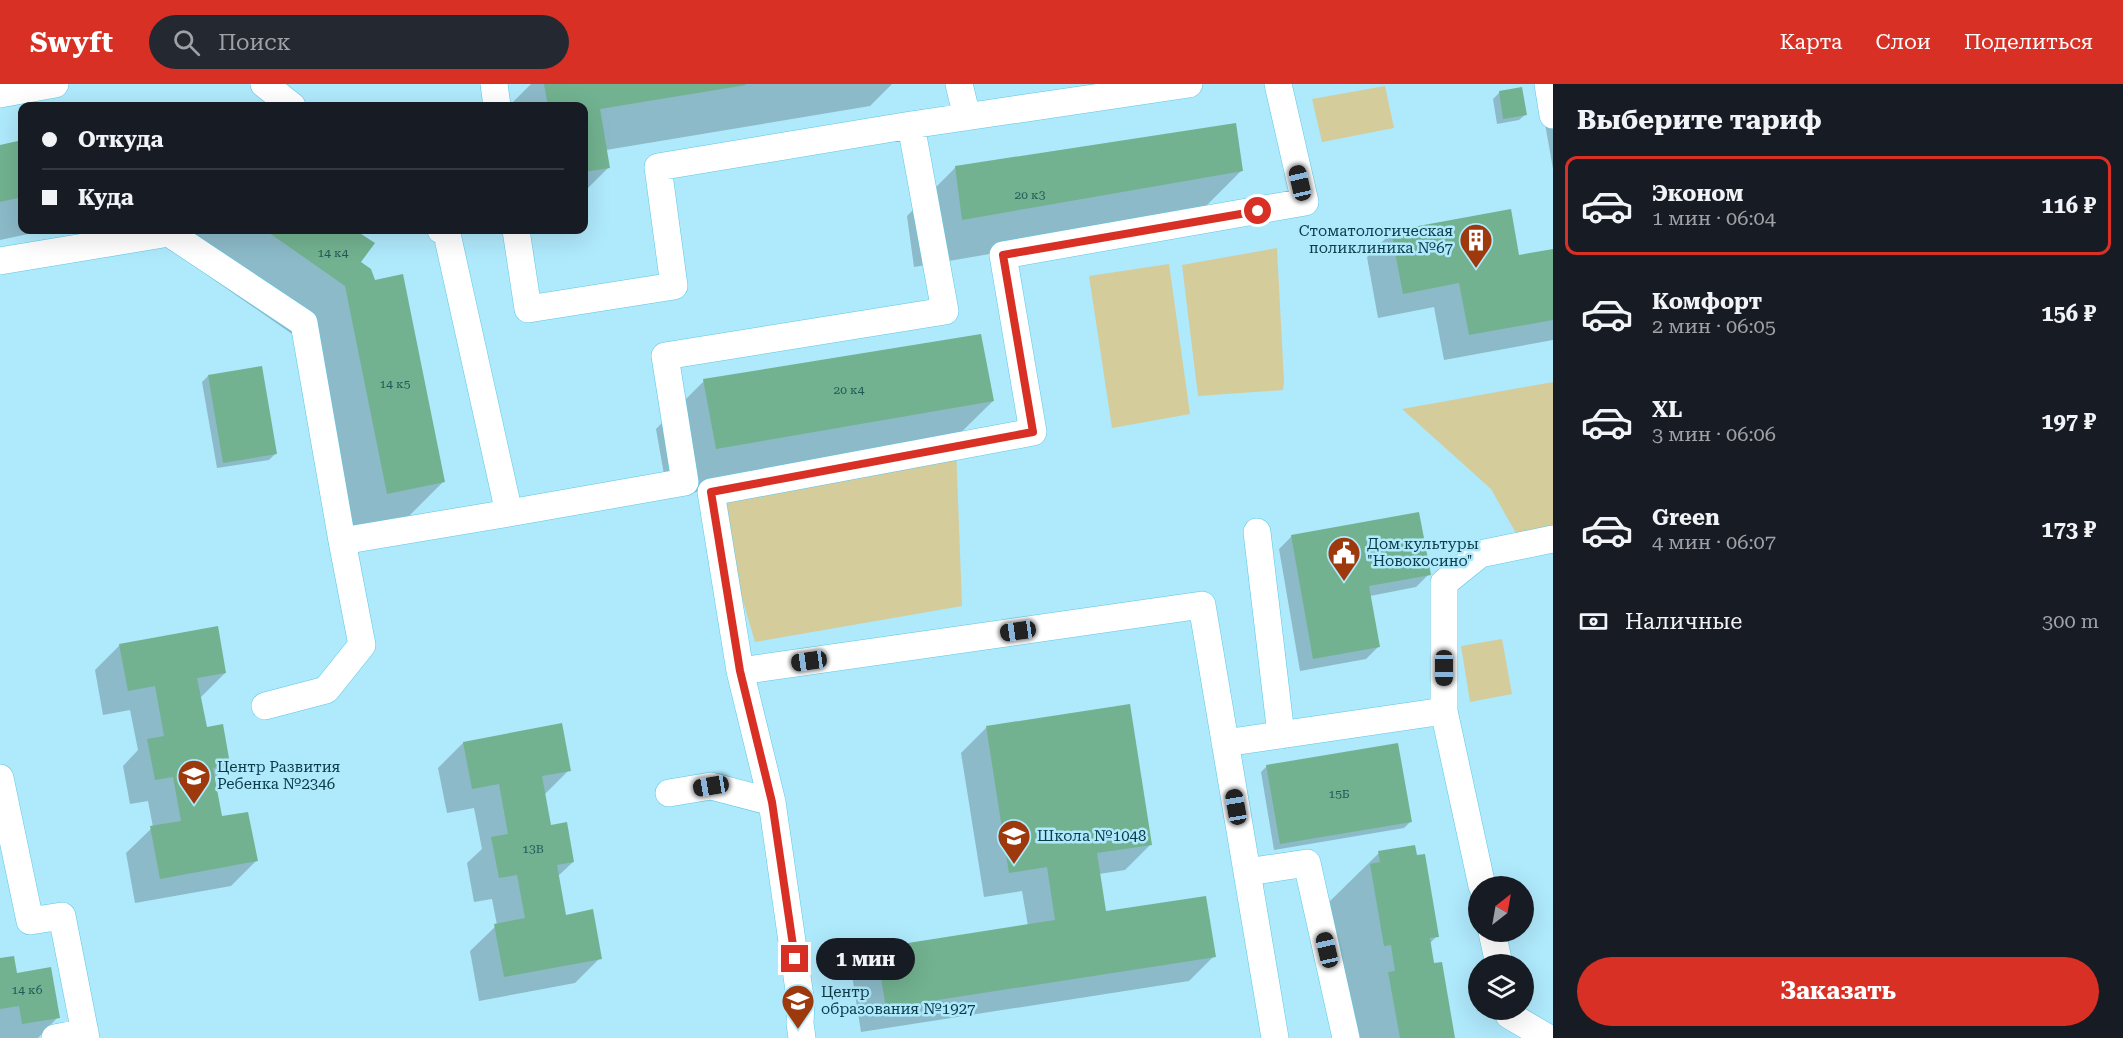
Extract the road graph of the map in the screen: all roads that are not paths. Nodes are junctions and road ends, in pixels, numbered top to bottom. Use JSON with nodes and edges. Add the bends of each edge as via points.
{"nodes":[{"id":1,"x":47,"y":84,"type":"edge"},
{"id":2,"x":54,"y":84,"type":"edge"},
{"id":3,"x":264,"y":84,"type":"edge"},
{"id":4,"x":494,"y":84,"type":"edge"},
{"id":5,"x":959,"y":84,"type":"edge"},
{"id":6,"x":1189,"y":84,"type":"edge"},
{"id":7,"x":1278,"y":84,"type":"edge"},
{"id":8,"x":1548,"y":84,"type":"edge"},
{"id":9,"x":0,"y":94,"type":"edge"},
{"id":10,"x":50,"y":102,"type":"edge"},
{"id":11,"x":287,"y":102,"type":"edge"},
{"id":12,"x":496,"y":102,"type":"edge"},
{"id":13,"x":1553,"y":115,"type":"edge"},
{"id":14,"x":967,"y":117,"type":"junction"},
{"id":15,"x":910,"y":125,"type":"junction"},
{"id":16,"x":154,"y":234,"type":"edge"},
{"id":17,"x":170,"y":234,"type":"edge"},
{"id":18,"x":447,"y":234,"type":"edge"},
{"id":19,"x":517,"y":234,"type":"edge"},
{"id":20,"x":80,"y":239,"type":"edge"},
{"id":21,"x":0,"y":261,"type":"edge"},
{"id":22,"x":509,"y":513,"type":"junction"},
{"id":23,"x":1257,"y":532,"type":"dead end"},
{"id":24,"x":1553,"y":539,"type":"edge"},
{"id":25,"x":342,"y":541,"type":"junction"},
{"id":26,"x":740,"y":671,"type":"junction"},
{"id":27,"x":265,"y":706,"type":"dead end"},
{"id":28,"x":1444,"y":711,"type":"junction"},
{"id":29,"x":1281,"y":735,"type":"junction"},
{"id":30,"x":1225,"y":743,"type":"junction"},
{"id":31,"x":0,"y":778,"type":"edge"},
{"id":32,"x":669,"y":793,"type":"dead end"},
{"id":33,"x":772,"y":802,"type":"junction"},
{"id":34,"x":1247,"y":872,"type":"junction"},
{"id":35,"x":1480,"y":876,"type":"edge"},
{"id":36,"x":1517,"y":1020,"type":"edge"},
{"id":37,"x":85,"y":1035,"type":"edge"},
{"id":38,"x":55,"y":1038,"type":"edge"},
{"id":39,"x":802,"y":1038,"type":"edge"},
{"id":40,"x":1275,"y":1038,"type":"edge"},
{"id":41,"x":1346,"y":1038,"type":"edge"},
{"id":42,"x":1548,"y":1038,"type":"edge"}],
"edges":[{"from":1,"to":2,"type":"lane"},
{"from":1,"to":9,"type":"lane"},
{"from":1,"to":10,"type":"lane"},
{"from":3,"to":11,"type":"lane"},
{"from":4,"to":12,"type":"lane"},
{"from":5,"to":14,"type":"lane"},
{"from":6,"to":14,"type":"lane"},
{"from":7,"to":26,"type":"lane","via":[[1305,202],[1003,255],[1033,432],[711,492]]},
{"from":8,"to":13,"type":"lane"},
{"from":14,"to":15,"type":"lane"},
{"from":15,"to":19,"type":"lane","via":[[658,167],[674,286],[528,309]]},
{"from":15,"to":22,"type":"lane","via":[[945,311],[665,356],[684,482]]},
{"from":16,"to":20,"type":"lane"},
{"from":17,"to":25,"type":"lane","via":[[304,323]]},
{"from":18,"to":22,"type":"lane"},
{"from":20,"to":21,"type":"lane"},
{"from":22,"to":25,"type":"lane"},
{"from":23,"to":29,"type":"lane"},
{"from":24,"to":28,"type":"lane","via":[[1480,554],[1444,583]]},
{"from":25,"to":27,"type":"lane","via":[[362,645],[326,690]]},
{"from":26,"to":30,"type":"lane","via":[[1202,605]]},
{"from":26,"to":33,"type":"lane"},
{"from":28,"to":29,"type":"lane"},
{"from":28,"to":35,"type":"lane"},
{"from":29,"to":30,"type":"lane"},
{"from":30,"to":34,"type":"lane"},
{"from":31,"to":37,"type":"lane","via":[[30,921],[62,916]]},
{"from":32,"to":33,"type":"lane","via":[[711,786]]},
{"from":33,"to":39,"type":"lane","via":[[801,1004]]},
{"from":34,"to":40,"type":"lane"},
{"from":34,"to":41,"type":"lane","via":[[1307,863]]},
{"from":36,"to":42,"type":"lane"},
{"from":37,"to":38,"type":"lane"}]}
